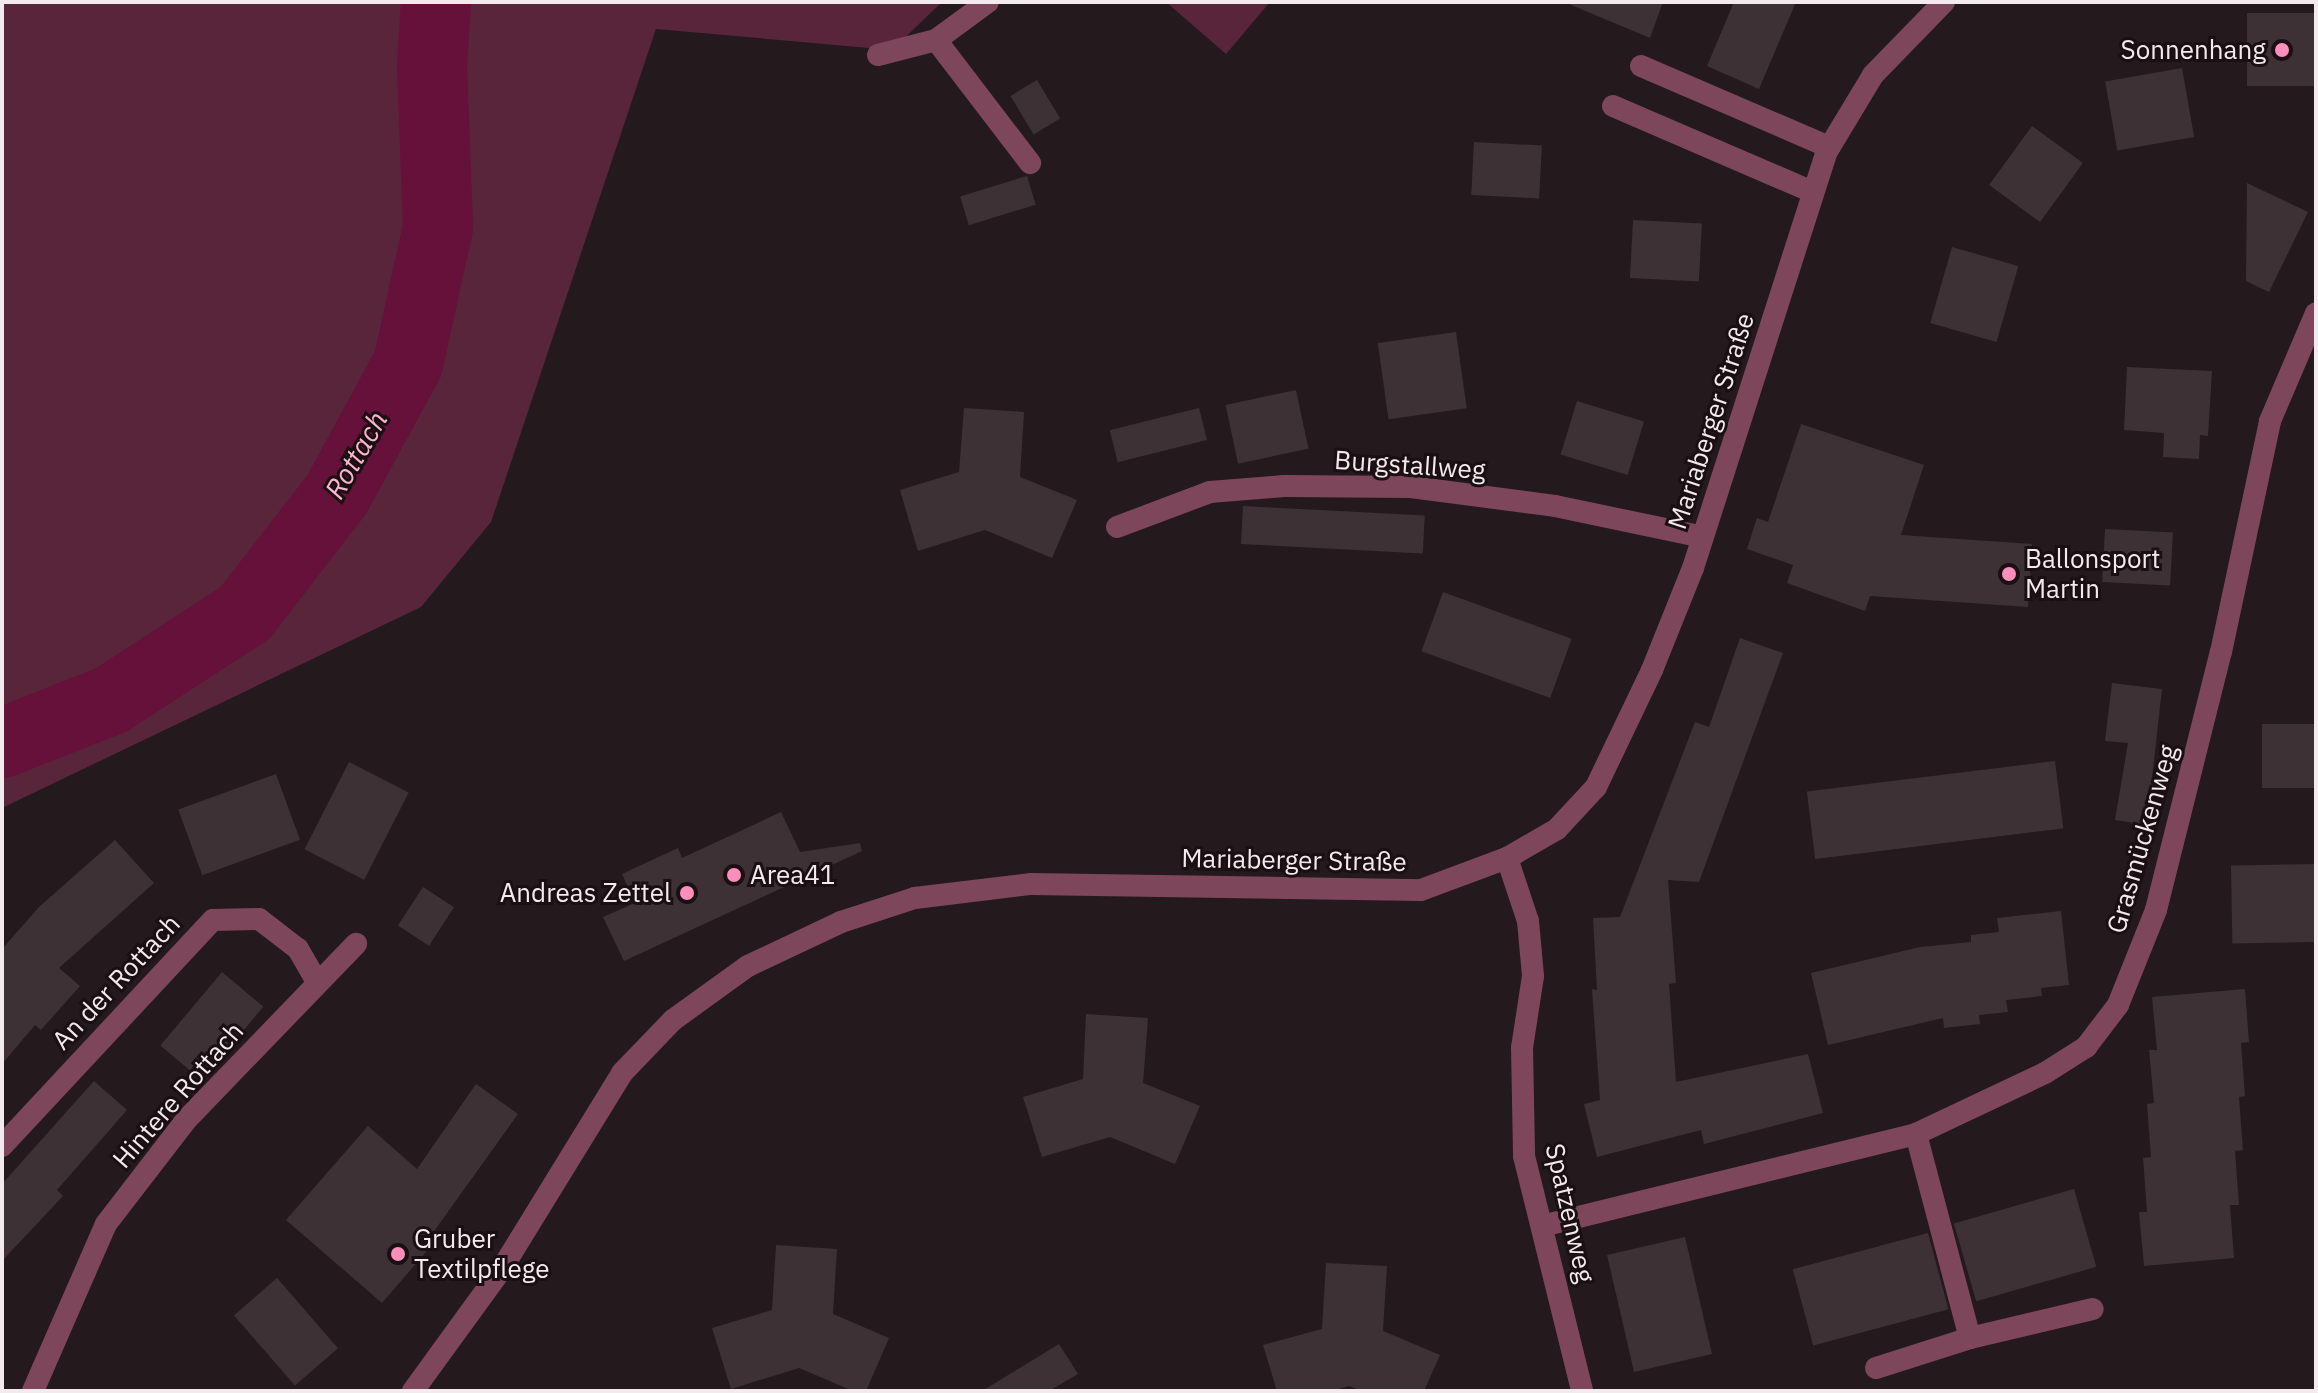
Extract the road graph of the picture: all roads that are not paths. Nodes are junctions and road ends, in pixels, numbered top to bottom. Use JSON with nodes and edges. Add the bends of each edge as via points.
{"nodes":[{"id":1,"x":988,"y":2,"type":"edge"},
{"id":2,"x":1944,"y":2,"type":"edge"},
{"id":3,"x":936,"y":40,"type":"junction"},
{"id":4,"x":878,"y":55,"type":"dead end"},
{"id":5,"x":1641,"y":66,"type":"dead end"},
{"id":6,"x":1613,"y":106,"type":"dead end"},
{"id":7,"x":1829,"y":147,"type":"junction"},
{"id":8,"x":1030,"y":163,"type":"dead end"},
{"id":9,"x":1813,"y":192,"type":"junction"},
{"id":10,"x":2316,"y":313,"type":"edge"},
{"id":11,"x":1117,"y":527,"type":"dead end"},
{"id":12,"x":1703,"y":537,"type":"junction"},
{"id":13,"x":1507,"y":858,"type":"junction"},
{"id":14,"x":356,"y":944,"type":"dead end"},
{"id":15,"x":318,"y":983,"type":"junction"},
{"id":16,"x":1916,"y":1134,"type":"junction"},
{"id":17,"x":2,"y":1146,"type":"edge"},
{"id":18,"x":1542,"y":1226,"type":"junction"},
{"id":19,"x":2093,"y":1309,"type":"dead end"},
{"id":20,"x":1970,"y":1338,"type":"junction"},
{"id":21,"x":1876,"y":1368,"type":"dead end"},
{"id":22,"x":33,"y":1391,"type":"edge"},
{"id":23,"x":413,"y":1391,"type":"edge"},
{"id":24,"x":1582,"y":1391,"type":"edge"}],
"edges":[{"from":1,"to":3,"type":"street"},
{"from":2,"to":7,"type":"street","name":"Mariaberger Straße","via":[[1873,75]]},
{"from":3,"to":4,"type":"street"},
{"from":3,"to":8,"type":"street"},
{"from":5,"to":7,"type":"street"},
{"from":6,"to":9,"type":"street"},
{"from":7,"to":9,"type":"street","name":"Mariaberger Straße"},
{"from":9,"to":12,"type":"street","name":"Mariaberger Straße"},
{"from":10,"to":16,"type":"street","name":"Grasmückenweg","via":[[2270,421],[2221,652],[2156,910],[2118,1005],[2086,1047],[2045,1073]]},
{"from":11,"to":12,"type":"street","name":"Burgstallweg","via":[[1210,492],[1284,486],[1411,487],[1555,506]]},
{"from":12,"to":13,"type":"street","name":"Mariaberger Straße","via":[[1652,670],[1596,787],[1557,829]]},
{"from":13,"to":18,"type":"street","name":"Spatzenweg","via":[[1528,921],[1533,976],[1522,1048],[1524,1156]]},
{"from":13,"to":23,"type":"street","name":"Mariaberger Straße","via":[[1421,890],[1031,884],[915,898],[841,922],[748,966],[673,1020],[622,1073],[501,1270]]},
{"from":14,"to":15,"type":"street","name":"Hintere Rottach"},
{"from":15,"to":17,"type":"street","name":"An der Rottach","via":[[298,949],[259,919],[213,920]]},
{"from":15,"to":22,"type":"street","name":"Hintere Rottach","via":[[186,1120],[106,1224]]},
{"from":16,"to":18,"type":"street","name":"Grasmückenweg"},
{"from":16,"to":20,"type":"street"},
{"from":18,"to":24,"type":"street","name":"Spatzenweg"},
{"from":19,"to":20,"type":"street"},
{"from":20,"to":21,"type":"street"}]}
